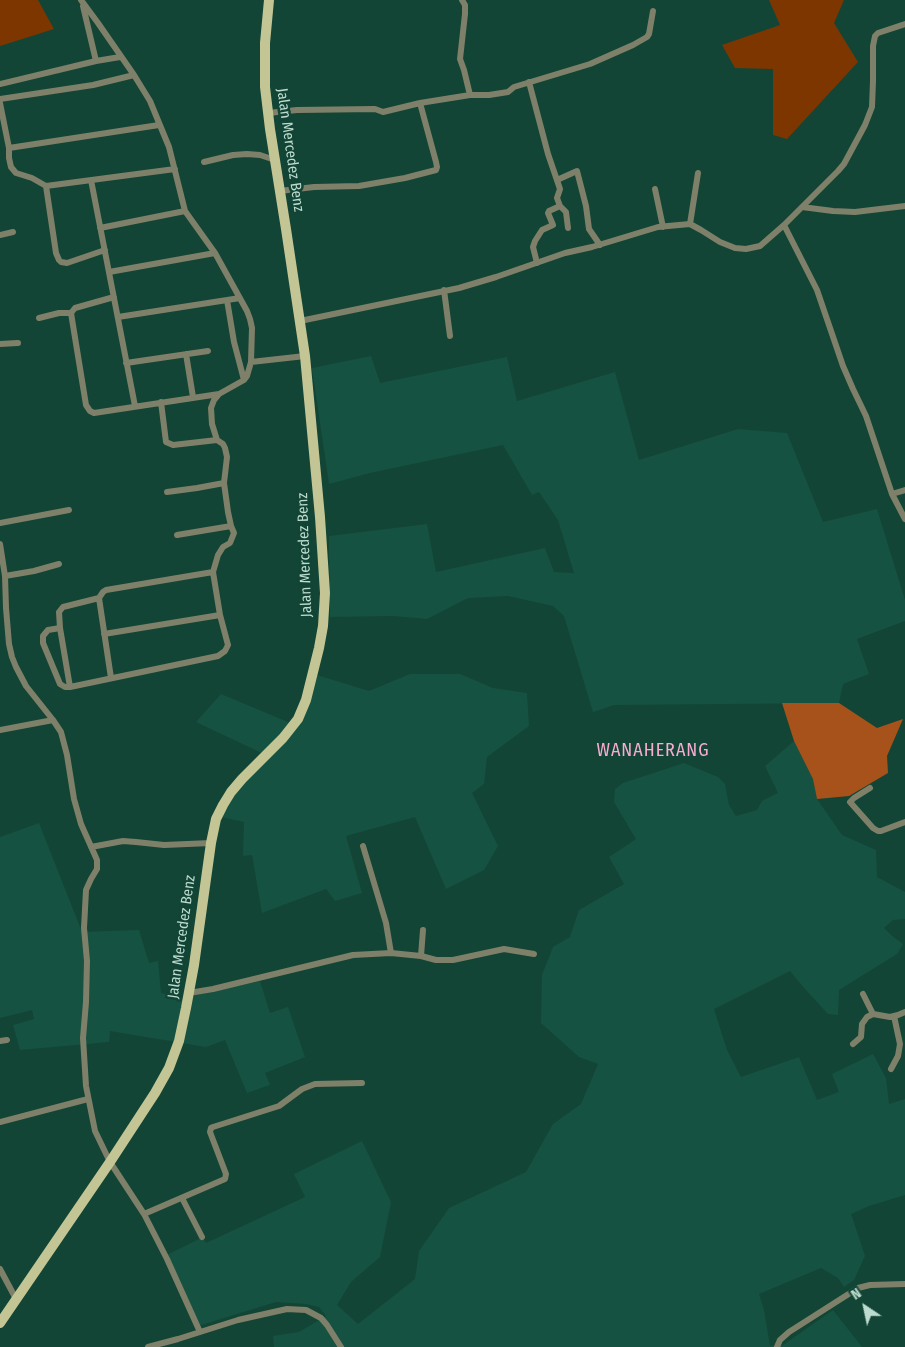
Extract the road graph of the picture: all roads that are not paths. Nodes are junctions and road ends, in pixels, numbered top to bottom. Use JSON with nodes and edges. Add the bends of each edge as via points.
{"nodes":[{"id":1,"x":269,"y":0,"type":"edge"},
{"id":2,"x":462,"y":0,"type":"edge"},
{"id":3,"x":82,"y":1,"type":"edge"},
{"id":4,"x":653,"y":11,"type":"dead end"},
{"id":5,"x":905,"y":24,"type":"edge"},
{"id":6,"x":120,"y":57,"type":"junction"},
{"id":7,"x":96,"y":61,"type":"junction"},
{"id":8,"x":134,"y":75,"type":"junction"},
{"id":9,"x":528,"y":82,"type":"junction"},
{"id":10,"x":0,"y":84,"type":"edge"},
{"id":11,"x":470,"y":95,"type":"junction"},
{"id":12,"x":0,"y":101,"type":"edge"},
{"id":13,"x":420,"y":103,"type":"junction"},
{"id":14,"x":268,"y":113,"type":"junction"},
{"id":15,"x":159,"y":125,"type":"junction"},
{"id":16,"x":9,"y":148,"type":"junction"},
{"id":17,"x":275,"y":160,"type":"junction"},
{"id":18,"x":204,"y":162,"type":"dead end"},
{"id":19,"x":175,"y":169,"type":"junction"},
{"id":20,"x":698,"y":173,"type":"dead end"},
{"id":21,"x":91,"y":180,"type":"junction"},
{"id":22,"x":557,"y":180,"type":"junction"},
{"id":23,"x":46,"y":186,"type":"junction"},
{"id":24,"x":654,"y":189,"type":"dead end"},
{"id":25,"x":280,"y":191,"type":"junction"},
{"id":26,"x":560,"y":206,"type":"junction"},
{"id":27,"x":802,"y":206,"type":"junction"},
{"id":28,"x":905,"y":206,"type":"edge"},
{"id":29,"x":185,"y":211,"type":"junction"},
{"id":30,"x":690,"y":224,"type":"junction"},
{"id":31,"x":784,"y":225,"type":"junction"},
{"id":32,"x":662,"y":227,"type":"junction"},
{"id":33,"x":100,"y":228,"type":"junction"},
{"id":34,"x":568,"y":228,"type":"dead end"},
{"id":35,"x":13,"y":232,"type":"dead end"},
{"id":36,"x":0,"y":235,"type":"edge"},
{"id":37,"x":600,"y":245,"type":"junction"},
{"id":38,"x":105,"y":250,"type":"junction"},
{"id":39,"x":215,"y":253,"type":"junction"},
{"id":40,"x":537,"y":263,"type":"junction"},
{"id":41,"x":109,"y":272,"type":"junction"},
{"id":42,"x":444,"y":290,"type":"junction"},
{"id":43,"x":114,"y":297,"type":"junction"},
{"id":44,"x":240,"y":298,"type":"junction"},
{"id":45,"x":227,"y":300,"type":"junction"},
{"id":46,"x":71,"y":313,"type":"junction"},
{"id":47,"x":118,"y":317,"type":"junction"},
{"id":48,"x":39,"y":318,"type":"dead end"},
{"id":49,"x":300,"y":321,"type":"junction"},
{"id":50,"x":450,"y":336,"type":"dead end"},
{"id":51,"x":18,"y":343,"type":"dead end"},
{"id":52,"x":0,"y":344,"type":"edge"},
{"id":53,"x":208,"y":351,"type":"dead end"},
{"id":54,"x":186,"y":354,"type":"junction"},
{"id":55,"x":305,"y":356,"type":"junction"},
{"id":56,"x":251,"y":362,"type":"junction"},
{"id":57,"x":126,"y":363,"type":"junction"},
{"id":58,"x":244,"y":380,"type":"junction"},
{"id":59,"x":219,"y":394,"type":"junction"},
{"id":60,"x":193,"y":397,"type":"junction"},
{"id":61,"x":161,"y":402,"type":"junction"},
{"id":62,"x":135,"y":406,"type":"junction"},
{"id":63,"x":217,"y":440,"type":"junction"},
{"id":64,"x":224,"y":483,"type":"junction"},
{"id":65,"x":905,"y":490,"type":"edge"},
{"id":66,"x":167,"y":492,"type":"dead end"},
{"id":67,"x":892,"y":494,"type":"junction"},
{"id":68,"x":69,"y":510,"type":"dead end"},
{"id":69,"x":905,"y":519,"type":"edge"},
{"id":70,"x":0,"y":522,"type":"edge"},
{"id":71,"x":230,"y":526,"type":"junction"},
{"id":72,"x":177,"y":536,"type":"dead end"},
{"id":73,"x":0,"y":544,"type":"edge"},
{"id":74,"x":59,"y":564,"type":"dead end"},
{"id":75,"x":213,"y":572,"type":"junction"},
{"id":76,"x":6,"y":576,"type":"junction"},
{"id":77,"x":99,"y":598,"type":"junction"},
{"id":78,"x":220,"y":615,"type":"junction"},
{"id":79,"x":60,"y":628,"type":"junction"},
{"id":80,"x":104,"y":634,"type":"junction"},
{"id":81,"x":111,"y":678,"type":"junction"},
{"id":82,"x":70,"y":687,"type":"junction"},
{"id":83,"x":53,"y":720,"type":"junction"},
{"id":84,"x":0,"y":730,"type":"edge"},
{"id":85,"x":870,"y":788,"type":"dead end"},
{"id":86,"x":905,"y":822,"type":"edge"},
{"id":87,"x":211,"y":843,"type":"junction"},
{"id":88,"x":363,"y":846,"type":"dead end"},
{"id":89,"x":91,"y":847,"type":"junction"},
{"id":90,"x":423,"y":930,"type":"dead end"},
{"id":91,"x":391,"y":954,"type":"junction"},
{"id":92,"x":534,"y":954,"type":"dead end"},
{"id":93,"x":421,"y":956,"type":"junction"},
{"id":94,"x":189,"y":993,"type":"junction"},
{"id":95,"x":863,"y":994,"type":"dead end"},
{"id":96,"x":905,"y":1012,"type":"edge"},
{"id":97,"x":873,"y":1014,"type":"junction"},
{"id":98,"x":894,"y":1016,"type":"junction"},
{"id":99,"x":853,"y":1044,"type":"dead end"},
{"id":100,"x":891,"y":1069,"type":"dead end"},
{"id":101,"x":362,"y":1083,"type":"dead end"},
{"id":102,"x":88,"y":1099,"type":"junction"},
{"id":103,"x":0,"y":1122,"type":"edge"},
{"id":104,"x":110,"y":1162,"type":"junction"},
{"id":105,"x":182,"y":1198,"type":"junction"},
{"id":106,"x":144,"y":1214,"type":"junction"},
{"id":107,"x":202,"y":1237,"type":"dead end"},
{"id":108,"x":0,"y":1269,"type":"edge"},
{"id":109,"x":905,"y":1284,"type":"edge"},
{"id":110,"x":16,"y":1299,"type":"junction"},
{"id":111,"x":0,"y":1322,"type":"edge"},
{"id":112,"x":200,"y":1332,"type":"junction"},
{"id":113,"x":178,"y":1339,"type":"junction"},
{"id":114,"x":148,"y":1347,"type":"edge"},
{"id":115,"x":179,"y":1347,"type":"edge"},
{"id":116,"x":341,"y":1347,"type":"edge"},
{"id":117,"x":777,"y":1347,"type":"edge"}],
"edges":[{"from":1,"to":14,"type":"main road","name":"Jalan Mercedez Benz","via":[[265,43]]},
{"from":2,"to":11,"type":"street","via":[[465,14],[460,59]]},
{"from":3,"to":6,"type":"street"},
{"from":3,"to":7,"type":"street"},
{"from":4,"to":9,"type":"street","via":[[649,34],[641,41],[590,64]]},
{"from":5,"to":27,"type":"street","via":[[875,36],[872,104],[865,126],[844,164]]},
{"from":6,"to":7,"type":"street"},
{"from":6,"to":8,"type":"street"},
{"from":7,"to":10,"type":"street"},
{"from":8,"to":12,"type":"street"},
{"from":8,"to":15,"type":"street","via":[[150,101]]},
{"from":9,"to":11,"type":"street","via":[[508,92]]},
{"from":9,"to":22,"type":"street"},
{"from":11,"to":13,"type":"street"},
{"from":12,"to":16,"type":"street"},
{"from":13,"to":14,"type":"street","via":[[383,112],[375,108]]},
{"from":13,"to":25,"type":"street","via":[[436,170],[359,186]]},
{"from":14,"to":17,"type":"main road","name":"Jalan Mercedez Benz"},
{"from":15,"to":16,"type":"street"},
{"from":15,"to":19,"type":"street"},
{"from":16,"to":23,"type":"street","via":[[12,170]]},
{"from":17,"to":18,"type":"street","via":[[247,154]]},
{"from":17,"to":25,"type":"main road","name":"Jalan Mercedez Benz"},
{"from":19,"to":21,"type":"street"},
{"from":19,"to":29,"type":"street"},
{"from":20,"to":30,"type":"street"},
{"from":21,"to":23,"type":"street"},
{"from":21,"to":33,"type":"street"},
{"from":22,"to":26,"type":"street"},
{"from":22,"to":37,"type":"street","via":[[577,171],[589,230]]},
{"from":23,"to":38,"type":"street","via":[[59,260],[66,263]]},
{"from":24,"to":32,"type":"street"},
{"from":25,"to":49,"type":"main road","name":"Jalan Mercedez Benz"},
{"from":26,"to":34,"type":"street","via":[[566,212]]},
{"from":26,"to":40,"type":"street","via":[[548,213],[553,225],[542,230],[535,241],[533,247]]},
{"from":27,"to":28,"type":"street","via":[[854,212]]},
{"from":27,"to":31,"type":"street"},
{"from":29,"to":33,"type":"street"},
{"from":29,"to":39,"type":"street"},
{"from":30,"to":31,"type":"street","via":[[741,250],[760,246]]},
{"from":30,"to":32,"type":"street"},
{"from":31,"to":67,"type":"street","via":[[817,290],[843,366],[866,416]]},
{"from":32,"to":37,"type":"street"},
{"from":33,"to":38,"type":"street"},
{"from":35,"to":36,"type":"street"},
{"from":37,"to":40,"type":"street"},
{"from":38,"to":41,"type":"street"},
{"from":39,"to":41,"type":"street"},
{"from":39,"to":44,"type":"street"},
{"from":40,"to":42,"type":"street"},
{"from":41,"to":43,"type":"street"},
{"from":42,"to":49,"type":"street"},
{"from":42,"to":50,"type":"street"},
{"from":43,"to":46,"type":"street","via":[[75,308]]},
{"from":43,"to":47,"type":"street"},
{"from":44,"to":45,"type":"street"},
{"from":44,"to":56,"type":"street","via":[[252,328]]},
{"from":45,"to":47,"type":"street"},
{"from":45,"to":58,"type":"street"},
{"from":46,"to":48,"type":"street"},
{"from":46,"to":62,"type":"street","via":[[87,408],[94,413]]},
{"from":47,"to":57,"type":"street"},
{"from":49,"to":55,"type":"main road","name":"Jalan Mercedez Benz"},
{"from":51,"to":52,"type":"street"},
{"from":53,"to":54,"type":"street"},
{"from":54,"to":57,"type":"street"},
{"from":54,"to":60,"type":"street"},
{"from":55,"to":56,"type":"street"},
{"from":55,"to":87,"type":"main road","name":"Jalan Mercedez Benz","via":[[321,536],[324,593],[321,637],[306,700],[298,719],[231,792],[216,819]]},
{"from":56,"to":58,"type":"street"},
{"from":57,"to":62,"type":"street"},
{"from":58,"to":59,"type":"street"},
{"from":59,"to":60,"type":"street"},
{"from":59,"to":63,"type":"street","via":[[212,403],[210,416]]},
{"from":60,"to":61,"type":"street"},
{"from":61,"to":62,"type":"street"},
{"from":61,"to":63,"type":"street","via":[[166,442]]},
{"from":63,"to":64,"type":"street","via":[[223,444],[227,457]]},
{"from":64,"to":66,"type":"street"},
{"from":64,"to":71,"type":"street"},
{"from":65,"to":67,"type":"street"},
{"from":67,"to":69,"type":"street"},
{"from":68,"to":70,"type":"street"},
{"from":71,"to":72,"type":"street"},
{"from":71,"to":75,"type":"street","via":[[233,538],[221,551]]},
{"from":73,"to":76,"type":"street"},
{"from":74,"to":76,"type":"street"},
{"from":75,"to":77,"type":"street","via":[[106,590]]},
{"from":75,"to":78,"type":"street"},
{"from":76,"to":83,"type":"street","via":[[12,657],[26,686]]},
{"from":77,"to":79,"type":"street","via":[[63,607],[59,612]]},
{"from":77,"to":80,"type":"street"},
{"from":78,"to":80,"type":"street"},
{"from":78,"to":81,"type":"street","via":[[228,646],[218,656]]},
{"from":79,"to":82,"type":"street"},
{"from":79,"to":82,"type":"street","via":[[44,633],[44,643],[60,684]]},
{"from":80,"to":81,"type":"street"},
{"from":81,"to":82,"type":"street"},
{"from":83,"to":84,"type":"street"},
{"from":83,"to":89,"type":"street","via":[[65,742],[74,799]]},
{"from":85,"to":86,"type":"street","via":[[850,802],[873,828],[881,831]]},
{"from":87,"to":89,"type":"street","via":[[164,845],[123,841]]},
{"from":87,"to":94,"type":"main road","name":"Jalan Mercedez Benz"},
{"from":88,"to":91,"type":"street","via":[[386,923]]},
{"from":89,"to":102,"type":"street","via":[[98,864],[86,890],[84,928],[87,961],[83,1038]]},
{"from":90,"to":93,"type":"street"},
{"from":91,"to":93,"type":"street"},
{"from":91,"to":94,"type":"street","via":[[346,956]]},
{"from":92,"to":93,"type":"street","via":[[504,949],[453,960]]},
{"from":94,"to":104,"type":"main road","name":"Jalan Mercedez Benz","via":[[179,1041],[166,1074]]},
{"from":95,"to":97,"type":"street"},
{"from":96,"to":98,"type":"street"},
{"from":97,"to":98,"type":"street"},
{"from":97,"to":99,"type":"street","via":[[864,1020],[861,1037]]},
{"from":98,"to":100,"type":"street","via":[[900,1044]]},
{"from":101,"to":105,"type":"street","via":[[315,1084],[302,1089],[279,1106],[213,1126],[210,1132],[226,1178]]},
{"from":102,"to":103,"type":"street"},
{"from":102,"to":104,"type":"street","via":[[96,1131]]},
{"from":104,"to":106,"type":"street"},
{"from":104,"to":110,"type":"main road","name":"Jalan Mercedez Benz"},
{"from":105,"to":106,"type":"street"},
{"from":105,"to":107,"type":"street"},
{"from":106,"to":112,"type":"street"},
{"from":108,"to":110,"type":"street"},
{"from":109,"to":117,"type":"street","via":[[858,1288],[789,1332]]},
{"from":110,"to":111,"type":"main road","name":"Jalan Mercedez Benz"},
{"from":112,"to":113,"type":"street"},
{"from":112,"to":116,"type":"street","via":[[279,1310],[306,1310],[324,1320]]},
{"from":113,"to":114,"type":"street"},
{"from":113,"to":115,"type":"street"}]}
